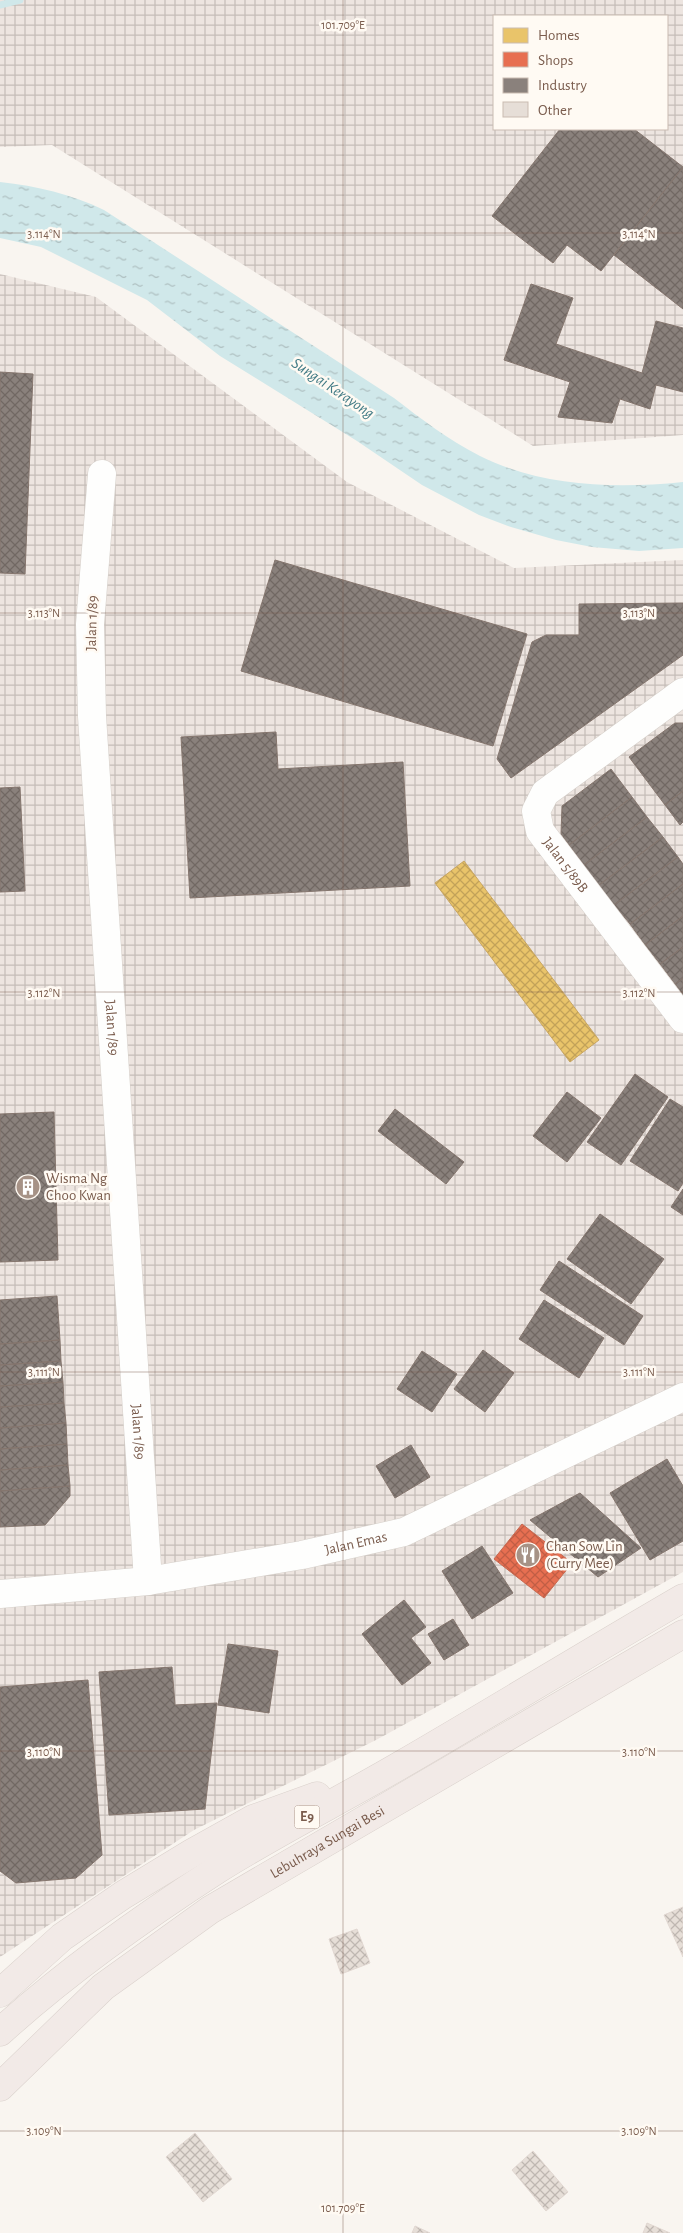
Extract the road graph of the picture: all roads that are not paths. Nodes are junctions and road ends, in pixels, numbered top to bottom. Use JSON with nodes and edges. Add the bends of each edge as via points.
{"nodes":[{"id":1,"x":102,"y":474,"type":"dead end"},
{"id":2,"x":683,"y":692,"type":"edge"},
{"id":3,"x":683,"y":1019,"type":"edge"},
{"id":4,"x":683,"y":1397,"type":"edge"},
{"id":5,"x":148,"y":1581,"type":"junction"},
{"id":6,"x":0,"y":1594,"type":"edge"},
{"id":7,"x":683,"y":1598,"type":"edge"},
{"id":8,"x":683,"y":1634,"type":"edge"},
{"id":9,"x":398,"y":1766,"type":"junction"},
{"id":10,"x":0,"y":1993,"type":"edge"},
{"id":11,"x":0,"y":2032,"type":"edge"},
{"id":12,"x":0,"y":2087,"type":"edge"}],
"edges":[{"from":1,"to":5,"type":"street","name":"Jalan 1/89","via":[[90,624],[92,716]]},
{"from":2,"to":3,"type":"street","name":"Jalan 5/89B","via":[[545,793],[536,811],[540,831]]},
{"from":4,"to":5,"type":"street","name":"Jalan Emas","via":[[404,1532],[302,1555]]},
{"from":5,"to":6,"type":"street","name":"Jalan Emas"},
{"from":7,"to":9,"type":"highway","name":"Lebuhraya Sungai Besi","number":"E9"},
{"from":8,"to":12,"type":"highway","name":"Lebuhraya Sungai Besi","number":"E9","via":[[210,1910],[103,1987]]},
{"from":9,"to":10,"type":"highway","via":[[253,1819],[192,1853],[62,1937]]},
{"from":9,"to":11,"type":"highway","name":"Lebuhraya Sungai Besi","number":"E9","via":[[218,1869],[113,1940]]}]}
